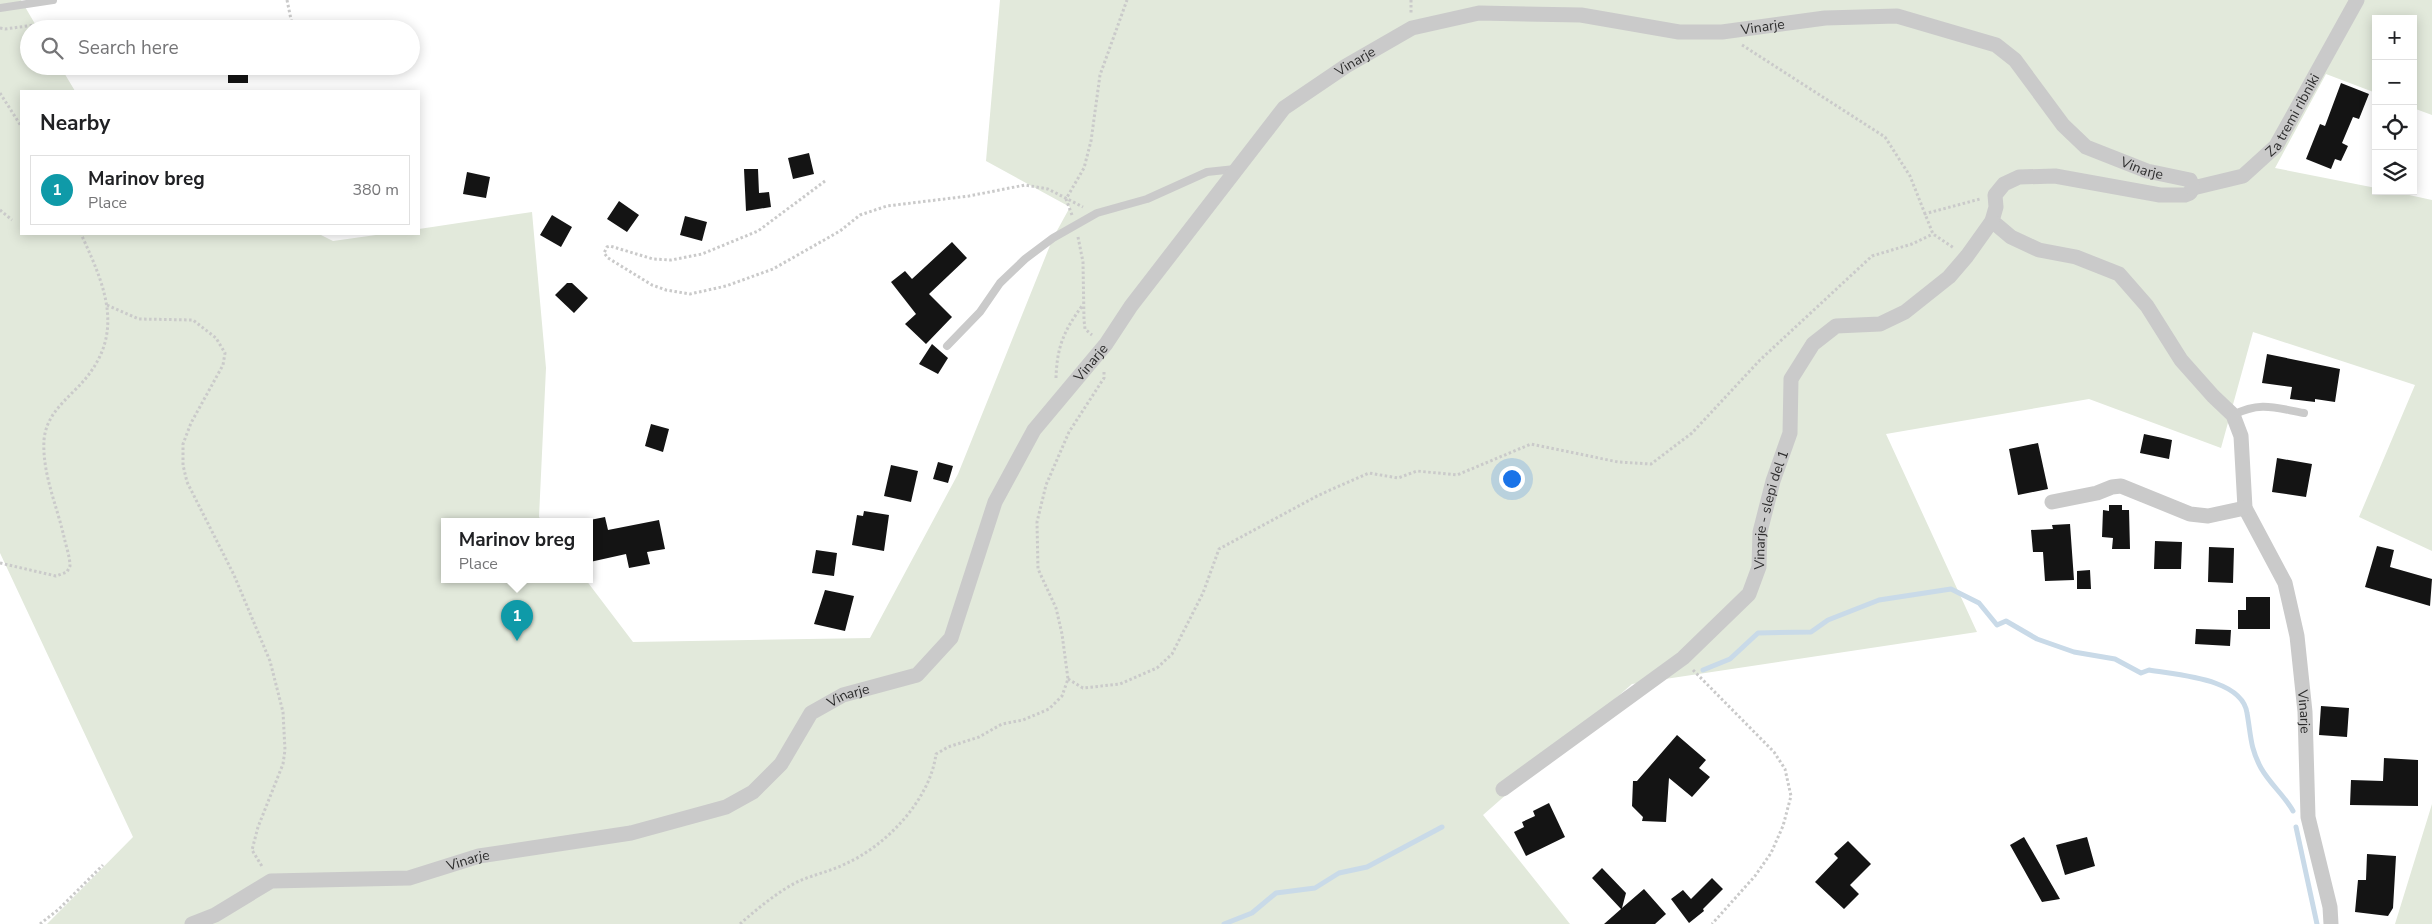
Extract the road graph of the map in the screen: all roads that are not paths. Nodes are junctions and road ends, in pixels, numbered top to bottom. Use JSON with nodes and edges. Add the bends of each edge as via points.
{"nodes":[{"id":1,"x":53,"y":0,"type":"edge"},
{"id":2,"x":2357,"y":0,"type":"edge"},
{"id":3,"x":0,"y":8,"type":"edge"},
{"id":4,"x":1235,"y":169,"type":"junction"},
{"id":5,"x":2193,"y":188,"type":"junction"},
{"id":6,"x":1992,"y":221,"type":"junction"},
{"id":7,"x":947,"y":346,"type":"dead end"},
{"id":8,"x":2304,"y":413,"type":"dead end"},
{"id":9,"x":2233,"y":415,"type":"junction"},
{"id":10,"x":2052,"y":502,"type":"dead end"},
{"id":11,"x":2245,"y":508,"type":"junction"},
{"id":12,"x":1503,"y":789,"type":"dead end"},
{"id":13,"x":192,"y":924,"type":"edge"},
{"id":14,"x":2331,"y":924,"type":"edge"}],
"edges":[{"from":1,"to":3,"type":"lane"},
{"from":2,"to":5,"type":"street","name":"Za tremi ribniki","via":[[2276,146],[2243,176]]},
{"from":4,"to":5,"type":"street","name":"Vinarje","via":[[1284,108],[1346,66],[1412,28],[1479,13],[1581,15],[1679,32],[1722,32],[1825,18],[1897,16],[1996,46],[2015,60],[2063,126],[2086,147],[2147,171],[2190,180]]},
{"from":4,"to":7,"type":"lane","via":[[1207,172],[1147,199],[1097,213],[1053,238],[1000,284],[980,312]]},
{"from":4,"to":13,"type":"street","name":"Vinarje","via":[[1130,306],[1106,344],[1034,430],[995,502],[951,638],[917,675],[843,696],[811,712],[781,764],[753,792],[726,808],[631,832],[480,856],[409,878],[271,881],[215,915]]},
{"from":5,"to":6,"type":"street","name":"Vinarje","via":[[2185,196],[2160,195],[2055,176],[2018,177],[2004,184],[1995,195]]},
{"from":6,"to":9,"type":"street","name":"Vinarje","via":[[2011,237],[2038,250],[2076,257],[2119,274],[2147,306],[2181,360]]},
{"from":6,"to":12,"type":"street","name":"Vinarje - slepi del 1","via":[[1949,277],[1905,312],[1880,324],[1836,326],[1813,344],[1791,379],[1790,433],[1762,523],[1759,567],[1749,594],[1683,658]]},
{"from":8,"to":9,"type":"lane","via":[[2261,405]]},
{"from":9,"to":11,"type":"street","name":"Vinarje","via":[[2240,436]]},
{"from":10,"to":11,"type":"street","via":[[2122,486],[2190,514],[2208,516]]},
{"from":11,"to":14,"type":"street","name":"Vinarje","via":[[2285,583],[2296,636],[2305,712],[2308,817],[2330,907]]}]}
